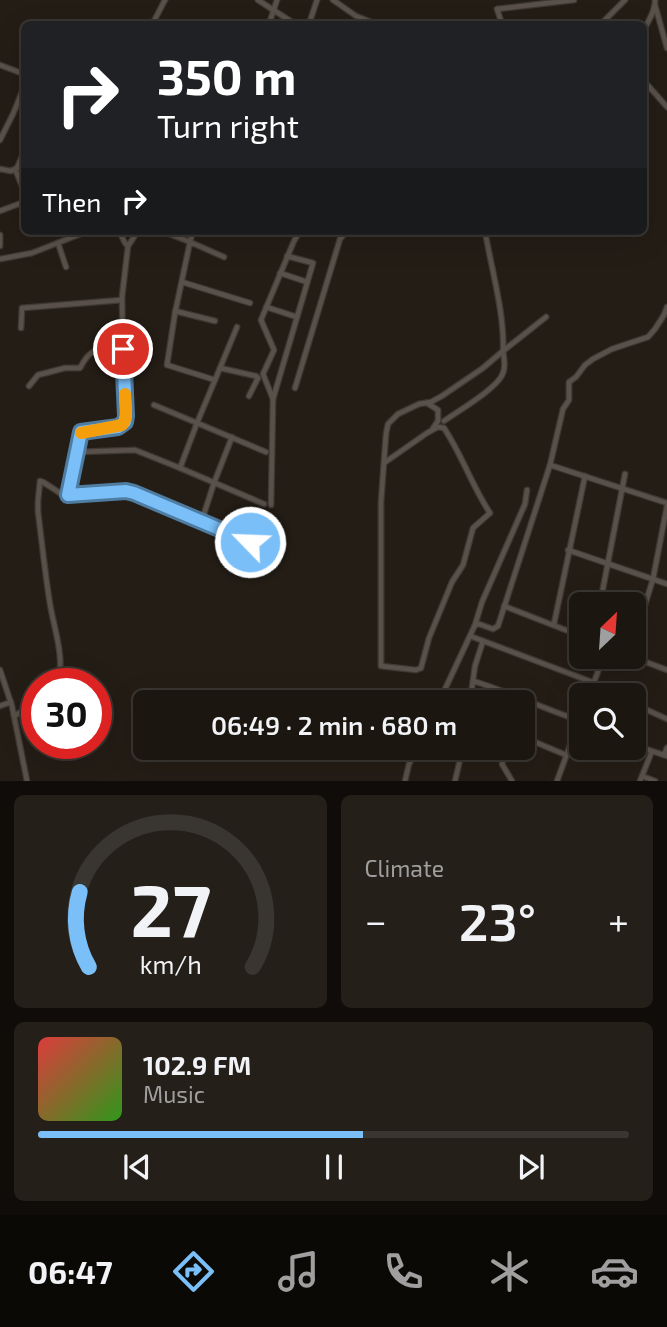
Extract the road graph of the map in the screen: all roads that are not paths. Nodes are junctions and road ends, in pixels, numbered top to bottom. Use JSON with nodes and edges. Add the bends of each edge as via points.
{"nodes":[{"id":1,"x":165,"y":0,"type":"edge"},
{"id":2,"x":258,"y":0,"type":"edge"},
{"id":3,"x":277,"y":0,"type":"edge"},
{"id":4,"x":317,"y":0,"type":"edge"},
{"id":5,"x":333,"y":0,"type":"edge"},
{"id":6,"x":574,"y":0,"type":"edge"},
{"id":7,"x":625,"y":0,"type":"edge"},
{"id":8,"x":655,"y":2,"type":"edge"},
{"id":9,"x":274,"y":10,"type":"junction"},
{"id":10,"x":154,"y":21,"type":"edge"},
{"id":11,"x":270,"y":21,"type":"edge"},
{"id":12,"x":290,"y":21,"type":"edge"},
{"id":13,"x":310,"y":21,"type":"edge"},
{"id":14,"x":367,"y":21,"type":"edge"},
{"id":15,"x":501,"y":21,"type":"edge"},
{"id":16,"x":604,"y":21,"type":"edge"},
{"id":17,"x":647,"y":22,"type":"edge"},
{"id":18,"x":667,"y":48,"type":"edge"},
{"id":19,"x":0,"y":65,"type":"edge"},
{"id":20,"x":21,"y":73,"type":"edge"},
{"id":21,"x":647,"y":84,"type":"edge"},
{"id":22,"x":21,"y":94,"type":"edge"},
{"id":23,"x":667,"y":107,"type":"edge"},
{"id":24,"x":0,"y":140,"type":"edge"},
{"id":25,"x":21,"y":159,"type":"edge"},
{"id":26,"x":0,"y":169,"type":"edge"},
{"id":27,"x":15,"y":169,"type":"junction"},
{"id":28,"x":21,"y":184,"type":"edge"},
{"id":29,"x":21,"y":203,"type":"edge"},
{"id":30,"x":0,"y":211,"type":"edge"},
{"id":31,"x":0,"y":235,"type":"edge"},
{"id":32,"x":78,"y":235,"type":"edge"},
{"id":33,"x":120,"y":235,"type":"edge"},
{"id":34,"x":135,"y":235,"type":"edge"},
{"id":35,"x":172,"y":235,"type":"edge"},
{"id":36,"x":192,"y":235,"type":"edge"},
{"id":37,"x":298,"y":235,"type":"edge"},
{"id":38,"x":344,"y":235,"type":"edge"},
{"id":39,"x":486,"y":235,"type":"edge"},
{"id":40,"x":190,"y":242,"type":"junction"},
{"id":41,"x":58,"y":243,"type":"junction"},
{"id":42,"x":0,"y":246,"type":"edge"},
{"id":43,"x":128,"y":246,"type":"junction"},
{"id":44,"x":287,"y":256,"type":"junction"},
{"id":45,"x":224,"y":257,"type":"dead end"},
{"id":46,"x":0,"y":259,"type":"edge"},
{"id":47,"x":66,"y":267,"type":"dead end"},
{"id":48,"x":280,"y":273,"type":"junction"},
{"id":49,"x":182,"y":282,"type":"junction"},
{"id":50,"x":307,"y":282,"type":"junction"},
{"id":51,"x":122,"y":300,"type":"junction"},
{"id":52,"x":250,"y":303,"type":"dead end"},
{"id":53,"x":667,"y":306,"type":"edge"},
{"id":54,"x":266,"y":307,"type":"junction"},
{"id":55,"x":175,"y":311,"type":"junction"},
{"id":56,"x":297,"y":317,"type":"junction"},
{"id":57,"x":546,"y":317,"type":"dead end"},
{"id":58,"x":215,"y":321,"type":"dead end"},
{"id":59,"x":237,"y":327,"type":"dead end"},
{"id":60,"x":21,"y":328,"type":"dead end"},
{"id":61,"x":123,"y":349,"type":"junction"},
{"id":62,"x":503,"y":351,"type":"junction"},
{"id":63,"x":220,"y":368,"type":"junction"},
{"id":64,"x":215,"y":380,"type":"junction"},
{"id":65,"x":29,"y":386,"type":"dead end"},
{"id":66,"x":295,"y":388,"type":"dead end"},
{"id":67,"x":249,"y":396,"type":"dead end"},
{"id":68,"x":438,"y":398,"type":"junction"},
{"id":69,"x":273,"y":400,"type":"junction"},
{"id":70,"x":426,"y":403,"type":"junction"},
{"id":71,"x":154,"y":405,"type":"dead end"},
{"id":72,"x":438,"y":410,"type":"junction"},
{"id":73,"x":444,"y":421,"type":"junction"},
{"id":74,"x":197,"y":423,"type":"junction"},
{"id":75,"x":446,"y":430,"type":"junction"},
{"id":76,"x":430,"y":432,"type":"junction"},
{"id":77,"x":232,"y":437,"type":"junction"},
{"id":78,"x":76,"y":452,"type":"junction"},
{"id":79,"x":266,"y":452,"type":"dead end"},
{"id":80,"x":384,"y":463,"type":"junction"},
{"id":81,"x":550,"y":465,"type":"junction"},
{"id":82,"x":180,"y":468,"type":"junction"},
{"id":83,"x":625,"y":474,"type":"dead end"},
{"id":84,"x":585,"y":476,"type":"junction"},
{"id":85,"x":214,"y":483,"type":"junction"},
{"id":86,"x":623,"y":487,"type":"junction"},
{"id":87,"x":527,"y":491,"type":"dead end"},
{"id":88,"x":68,"y":495,"type":"junction"},
{"id":89,"x":264,"y":504,"type":"dead end"},
{"id":90,"x":271,"y":505,"type":"dead end"},
{"id":91,"x":667,"y":505,"type":"edge"},
{"id":92,"x":202,"y":520,"type":"junction"},
{"id":93,"x":250,"y":542,"type":"dead end"},
{"id":94,"x":568,"y":550,"type":"junction"},
{"id":95,"x":609,"y":564,"type":"junction"},
{"id":96,"x":653,"y":579,"type":"junction"},
{"id":97,"x":667,"y":584,"type":"edge"},
{"id":98,"x":603,"y":592,"type":"edge"},
{"id":99,"x":646,"y":601,"type":"edge"},
{"id":100,"x":505,"y":606,"type":"junction"},
{"id":101,"x":554,"y":624,"type":"junction"},
{"id":102,"x":475,"y":625,"type":"junction"},
{"id":103,"x":569,"y":631,"type":"edge"},
{"id":104,"x":470,"y":636,"type":"junction"},
{"id":105,"x":483,"y":641,"type":"junction"},
{"id":106,"x":646,"y":662,"type":"edge"},
{"id":107,"x":61,"y":668,"type":"edge"},
{"id":108,"x":599,"y":669,"type":"edge"},
{"id":109,"x":0,"y":670,"type":"edge"},
{"id":110,"x":667,"y":670,"type":"edge"},
{"id":111,"x":473,"y":681,"type":"junction"},
{"id":112,"x":594,"y":683,"type":"joint"},
{"id":113,"x":445,"y":690,"type":"edge"},
{"id":114,"x":472,"y":690,"type":"edge"},
{"id":115,"x":503,"y":690,"type":"edge"},
{"id":116,"x":11,"y":702,"type":"junction"},
{"id":117,"x":535,"y":704,"type":"edge"},
{"id":118,"x":0,"y":706,"type":"edge"},
{"id":119,"x":646,"y":709,"type":"edge"},
{"id":120,"x":21,"y":712,"type":"edge"},
{"id":121,"x":569,"y":715,"type":"edge"},
{"id":122,"x":14,"y":716,"type":"junction"},
{"id":123,"x":667,"y":719,"type":"edge"},
{"id":124,"x":535,"y":742,"type":"edge"},
{"id":125,"x":569,"y":747,"type":"edge"},
{"id":126,"x":667,"y":748,"type":"edge"},
{"id":127,"x":646,"y":749,"type":"edge"},
{"id":128,"x":652,"y":751,"type":"junction"},
{"id":129,"x":566,"y":755,"type":"junction"},
{"id":130,"x":666,"y":755,"type":"edge"},
{"id":131,"x":411,"y":760,"type":"edge"},
{"id":132,"x":460,"y":760,"type":"edge"},
{"id":133,"x":503,"y":760,"type":"edge"},
{"id":134,"x":641,"y":778,"type":"edge"},
{"id":135,"x":27,"y":781,"type":"edge"},
{"id":136,"x":405,"y":781,"type":"edge"},
{"id":137,"x":455,"y":781,"type":"edge"},
{"id":138,"x":512,"y":781,"type":"edge"},
{"id":139,"x":557,"y":781,"type":"edge"},
{"id":140,"x":655,"y":781,"type":"edge"}],
"edges":[{"from":1,"to":10,"type":"street"},
{"from":2,"to":9,"type":"street"},
{"from":3,"to":9,"type":"street"},
{"from":4,"to":13,"type":"street"},
{"from":5,"to":14,"type":"street"},
{"from":6,"to":15,"type":"street","via":[[497,9]]},
{"from":7,"to":16,"type":"street"},
{"from":8,"to":17,"type":"street"},
{"from":8,"to":18,"type":"street"},
{"from":9,"to":11,"type":"street"},
{"from":9,"to":12,"type":"street"},
{"from":19,"to":20,"type":"street"},
{"from":21,"to":23,"type":"street"},
{"from":22,"to":24,"type":"street"},
{"from":25,"to":27,"type":"street"},
{"from":26,"to":27,"type":"street"},
{"from":27,"to":28,"type":"street"},
{"from":29,"to":30,"type":"street"},
{"from":31,"to":42,"type":"street"},
{"from":32,"to":41,"type":"street"},
{"from":33,"to":43,"type":"street"},
{"from":34,"to":43,"type":"street"},
{"from":35,"to":40,"type":"street"},
{"from":36,"to":40,"type":"street"},
{"from":37,"to":44,"type":"street"},
{"from":38,"to":66,"type":"street"},
{"from":39,"to":62,"type":"street"},
{"from":40,"to":45,"type":"street"},
{"from":40,"to":49,"type":"street"},
{"from":41,"to":46,"type":"street"},
{"from":41,"to":47,"type":"street"},
{"from":43,"to":51,"type":"street"},
{"from":44,"to":48,"type":"street"},
{"from":44,"to":50,"type":"street","via":[[313,263]]},
{"from":48,"to":50,"type":"street"},
{"from":48,"to":54,"type":"street"},
{"from":49,"to":52,"type":"street"},
{"from":49,"to":55,"type":"street"},
{"from":50,"to":56,"type":"street"},
{"from":51,"to":60,"type":"street","via":[[22,308]]},
{"from":51,"to":61,"type":"street"},
{"from":53,"to":81,"type":"street","via":[[648,337],[593,359],[570,380],[569,400]]},
{"from":54,"to":56,"type":"street"},
{"from":54,"to":69,"type":"street","via":[[261,320],[274,349],[262,374]]},
{"from":55,"to":58,"type":"street"},
{"from":55,"to":64,"type":"street","via":[[167,365]]},
{"from":56,"to":69,"type":"street"},
{"from":57,"to":62,"type":"street"},
{"from":59,"to":63,"type":"street"},
{"from":61,"to":65,"type":"street","via":[[94,350],[80,368],[38,374]]},
{"from":61,"to":78,"type":"street","via":[[125,422],[81,432]]},
{"from":62,"to":68,"type":"street"},
{"from":62,"to":73,"type":"street","via":[[503,374],[497,384]]},
{"from":63,"to":64,"type":"street"},
{"from":63,"to":67,"type":"street","via":[[256,376]]},
{"from":64,"to":74,"type":"street"},
{"from":68,"to":70,"type":"street"},
{"from":68,"to":72,"type":"street"},
{"from":69,"to":90,"type":"street"},
{"from":70,"to":72,"type":"street"},
{"from":70,"to":80,"type":"street","via":[[398,414],[388,424]]},
{"from":71,"to":74,"type":"street"},
{"from":72,"to":73,"type":"street"},
{"from":72,"to":76,"type":"street","via":[[438,421]]},
{"from":73,"to":75,"type":"street"},
{"from":74,"to":77,"type":"street"},
{"from":74,"to":82,"type":"street"},
{"from":75,"to":76,"type":"street","via":[[438,427]]},
{"from":75,"to":80,"type":"street","via":[[490,513],[474,528],[421,668],[416,670],[382,666]]},
{"from":76,"to":80,"type":"street"},
{"from":77,"to":79,"type":"street"},
{"from":77,"to":85,"type":"street"},
{"from":78,"to":82,"type":"street","via":[[135,450]]},
{"from":78,"to":88,"type":"street"},
{"from":81,"to":84,"type":"street"},
{"from":81,"to":100,"type":"street"},
{"from":82,"to":85,"type":"street"},
{"from":83,"to":86,"type":"street"},
{"from":84,"to":86,"type":"street"},
{"from":84,"to":94,"type":"street"},
{"from":85,"to":89,"type":"street"},
{"from":85,"to":92,"type":"street"},
{"from":86,"to":91,"type":"street"},
{"from":86,"to":95,"type":"street"},
{"from":87,"to":102,"type":"street"},
{"from":88,"to":92,"type":"street","via":[[126,491]]},
{"from":88,"to":107,"type":"street","via":[[40,481],[38,512]]},
{"from":91,"to":96,"type":"street"},
{"from":92,"to":93,"type":"street"},
{"from":94,"to":95,"type":"street"},
{"from":94,"to":101,"type":"street"},
{"from":95,"to":96,"type":"street"},
{"from":95,"to":98,"type":"street"},
{"from":96,"to":97,"type":"street"},
{"from":96,"to":99,"type":"street"},
{"from":100,"to":101,"type":"street"},
{"from":100,"to":102,"type":"street","via":[[498,626]]},
{"from":101,"to":103,"type":"street"},
{"from":102,"to":104,"type":"street"},
{"from":104,"to":105,"type":"street"},
{"from":104,"to":113,"type":"street"},
{"from":105,"to":111,"type":"street"},
{"from":105,"to":112,"type":"street"},
{"from":106,"to":110,"type":"street"},
{"from":108,"to":112,"type":"street"},
{"from":109,"to":116,"type":"street"},
{"from":111,"to":114,"type":"street"},
{"from":111,"to":115,"type":"street"},
{"from":116,"to":118,"type":"street"},
{"from":116,"to":122,"type":"street"},
{"from":117,"to":121,"type":"street"},
{"from":119,"to":123,"type":"street"},
{"from":120,"to":122,"type":"street"},
{"from":122,"to":135,"type":"street"},
{"from":124,"to":129,"type":"street"},
{"from":125,"to":129,"type":"street"},
{"from":126,"to":130,"type":"street"},
{"from":127,"to":128,"type":"street"},
{"from":128,"to":130,"type":"street"},
{"from":128,"to":134,"type":"street"},
{"from":129,"to":139,"type":"street"},
{"from":131,"to":136,"type":"street"},
{"from":132,"to":137,"type":"street"},
{"from":133,"to":138,"type":"street"},
{"from":134,"to":140,"type":"street"}]}
